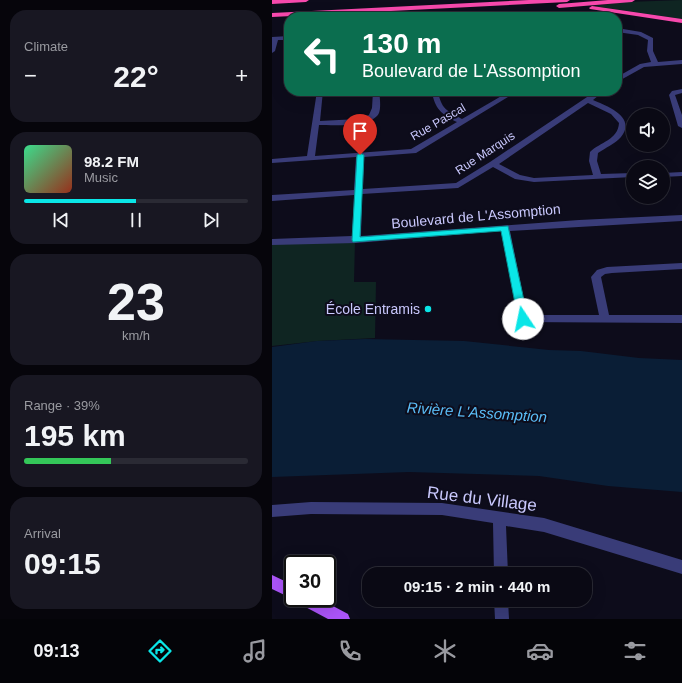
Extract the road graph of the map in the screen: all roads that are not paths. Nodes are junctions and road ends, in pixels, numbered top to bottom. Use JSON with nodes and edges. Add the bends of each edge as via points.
{"nodes":[{"id":1,"x":306,"y":0,"type":"edge"},
{"id":2,"x":632,"y":0,"type":"edge"},
{"id":3,"x":272,"y":2,"type":"edge"},
{"id":4,"x":519,"y":3,"type":"junction"},
{"id":5,"x":567,"y":3,"type":"edge"},
{"id":6,"x":313,"y":5,"type":"dead end"},
{"id":7,"x":272,"y":7,"type":"edge"},
{"id":8,"x":334,"y":12,"type":"edge"},
{"id":9,"x":397,"y":12,"type":"edge"},
{"id":10,"x":422,"y":12,"type":"edge"},
{"id":11,"x":284,"y":14,"type":"edge"},
{"id":12,"x":272,"y":15,"type":"edge"},
{"id":13,"x":284,"y":20,"type":"edge"},
{"id":14,"x":272,"y":21,"type":"edge"},
{"id":15,"x":682,"y":21,"type":"edge"},
{"id":16,"x":622,"y":31,"type":"edge"},
{"id":17,"x":284,"y":38,"type":"edge"},
{"id":18,"x":274,"y":39,"type":"edge"},
{"id":19,"x":272,"y":51,"type":"edge"},
{"id":20,"x":682,"y":62,"type":"edge"},
{"id":21,"x":655,"y":63,"type":"junction"},
{"id":22,"x":622,"y":77,"type":"edge"},
{"id":23,"x":682,"y":91,"type":"edge"},
{"id":24,"x":319,"y":96,"type":"edge"},
{"id":25,"x":376,"y":96,"type":"edge"},
{"id":26,"x":435,"y":96,"type":"edge"},
{"id":27,"x":506,"y":96,"type":"edge"},
{"id":28,"x":593,"y":96,"type":"edge"},
{"id":29,"x":587,"y":100,"type":"junction"},
{"id":30,"x":462,"y":122,"type":"junction"},
{"id":31,"x":315,"y":123,"type":"junction"},
{"id":32,"x":682,"y":126,"type":"edge"},
{"id":33,"x":360,"y":155,"type":"junction"},
{"id":34,"x":311,"y":158,"type":"junction"},
{"id":35,"x":272,"y":161,"type":"edge"},
{"id":36,"x":493,"y":164,"type":"junction"},
{"id":37,"x":670,"y":174,"type":"edge"},
{"id":38,"x":682,"y":174,"type":"edge"},
{"id":39,"x":626,"y":175,"type":"edge"},
{"id":40,"x":598,"y":176,"type":"junction"},
{"id":41,"x":358,"y":192,"type":"junction"},
{"id":42,"x":272,"y":198,"type":"edge"},
{"id":43,"x":682,"y":218,"type":"edge"},
{"id":44,"x":505,"y":228,"type":"junction"},
{"id":45,"x":356,"y":240,"type":"junction"},
{"id":46,"x":272,"y":242,"type":"edge"},
{"id":47,"x":682,"y":266,"type":"edge"},
{"id":48,"x":682,"y":318,"type":"edge"},
{"id":49,"x":605,"y":319,"type":"junction"},
{"id":50,"x":272,"y":511,"type":"edge"},
{"id":51,"x":499,"y":518,"type":"junction"},
{"id":52,"x":501,"y":567,"type":"edge"},
{"id":53,"x":682,"y":567,"type":"edge"},
{"id":54,"x":272,"y":582,"type":"edge"},
{"id":55,"x":284,"y":588,"type":"edge"},
{"id":56,"x":320,"y":607,"type":"edge"},
{"id":57,"x":501,"y":607,"type":"edge"},
{"id":58,"x":343,"y":619,"type":"edge"},
{"id":59,"x":502,"y":619,"type":"edge"}],
"edges":[{"from":1,"to":3,"type":"highway"},
{"from":2,"to":5,"type":"highway"},
{"from":4,"to":5,"type":"highway"},
{"from":4,"to":8,"type":"highway"},
{"from":4,"to":9,"type":"highway"},
{"from":5,"to":10,"type":"highway"},
{"from":5,"to":15,"type":"highway"},
{"from":6,"to":7,"type":"highway"},
{"from":11,"to":12,"type":"highway"},
{"from":13,"to":14,"type":"highway"},
{"from":16,"to":21,"type":"street","via":[[650,37],[650,51]]},
{"from":17,"to":18,"type":"street"},
{"from":18,"to":19,"type":"street"},
{"from":20,"to":21,"type":"street"},
{"from":21,"to":22,"type":"street","via":[[636,68]]},
{"from":23,"to":32,"type":"street","via":[[674,92],[672,96]]},
{"from":24,"to":31,"type":"street"},
{"from":25,"to":31,"type":"street","via":[[375,114],[368,120]]},
{"from":26,"to":30,"type":"street","via":[[439,108]]},
{"from":27,"to":30,"type":"street","name":"Rue Pascal"},
{"from":28,"to":29,"type":"street","name":"Rue Marquis"},
{"from":29,"to":36,"type":"street","name":"Rue Marquis"},
{"from":29,"to":40,"type":"street","via":[[614,113],[622,120],[623,128],[618,135],[594,152]]},
{"from":30,"to":33,"type":"street","name":"Rue Pascal","via":[[413,151]]},
{"from":31,"to":34,"type":"street"},
{"from":33,"to":34,"type":"street","name":"Rue Pascal"},
{"from":33,"to":41,"type":"street"},
{"from":34,"to":35,"type":"street","name":"Rue Pascal"},
{"from":36,"to":40,"type":"street","via":[[518,177],[528,179]]},
{"from":36,"to":41,"type":"street","name":"Rue Marquis","via":[[458,185]]},
{"from":37,"to":38,"type":"street"},
{"from":39,"to":40,"type":"street"},
{"from":41,"to":42,"type":"street","name":"Rue Marquis"},
{"from":41,"to":45,"type":"street"},
{"from":43,"to":44,"type":"street","name":"Boulevard de L'Assomption"},
{"from":44,"to":45,"type":"street","name":"Boulevard de L'Assomption"},
{"from":44,"to":49,"type":"street","via":[[523,319]]},
{"from":45,"to":46,"type":"street","name":"Boulevard de L'Assomption"},
{"from":47,"to":49,"type":"street","via":[[602,271],[596,277]]},
{"from":48,"to":49,"type":"street"},
{"from":50,"to":51,"type":"street","name":"Rue du Village","via":[[311,508],[442,509]]},
{"from":51,"to":52,"type":"street"},
{"from":51,"to":53,"type":"street","name":"Rue du Village","via":[[544,525]]},
{"from":54,"to":55,"type":"main road"},
{"from":56,"to":58,"type":"main road"},
{"from":57,"to":59,"type":"street"}]}
